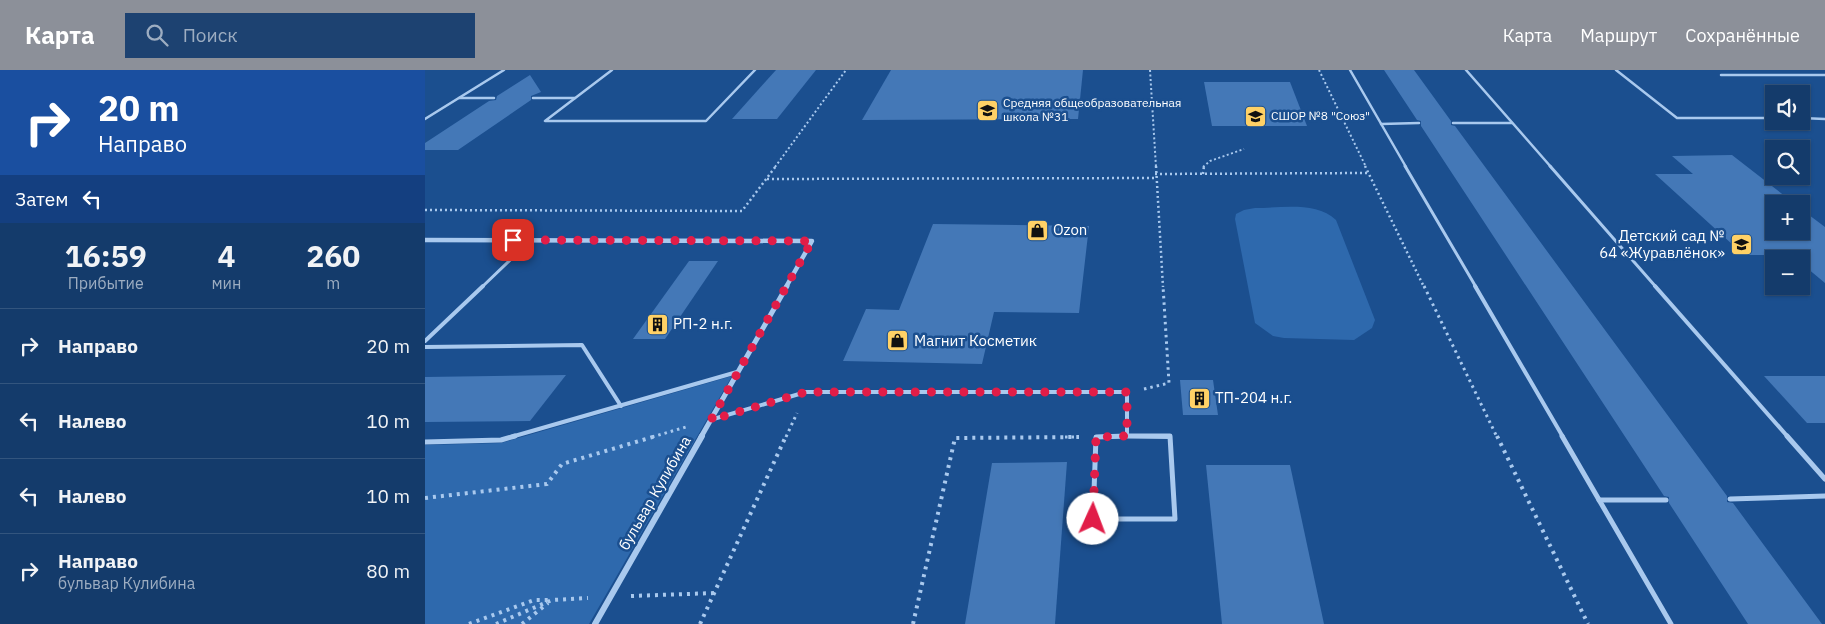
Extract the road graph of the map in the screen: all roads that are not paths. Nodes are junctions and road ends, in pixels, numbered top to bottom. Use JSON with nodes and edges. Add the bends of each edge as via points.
{"nodes":[{"id":1,"x":504,"y":70,"type":"edge"},
{"id":2,"x":612,"y":70,"type":"edge"},
{"id":3,"x":755,"y":70,"type":"edge"},
{"id":4,"x":1350,"y":70,"type":"edge"},
{"id":5,"x":1466,"y":70,"type":"edge"},
{"id":6,"x":1616,"y":70,"type":"edge"},
{"id":7,"x":1721,"y":75,"type":"dead end"},
{"id":8,"x":1825,"y":75,"type":"edge"},
{"id":9,"x":459,"y":98,"type":"junction"},
{"id":10,"x":494,"y":98,"type":"dead end"},
{"id":11,"x":533,"y":98,"type":"dead end"},
{"id":12,"x":575,"y":98,"type":"junction"},
{"id":13,"x":1765,"y":118,"type":"edge"},
{"id":14,"x":1810,"y":118,"type":"edge"},
{"id":15,"x":1825,"y":118,"type":"edge"},
{"id":16,"x":425,"y":119,"type":"edge"},
{"id":17,"x":1512,"y":122,"type":"junction"},
{"id":18,"x":1419,"y":123,"type":"dead end"},
{"id":19,"x":1453,"y":123,"type":"dead end"},
{"id":20,"x":1381,"y":124,"type":"junction"},
{"id":21,"x":425,"y":240,"type":"edge"},
{"id":22,"x":531,"y":240,"type":"junction"},
{"id":23,"x":425,"y":341,"type":"edge"},
{"id":24,"x":425,"y":347,"type":"edge"},
{"id":25,"x":737,"y":372,"type":"junction"},
{"id":26,"x":621,"y":406,"type":"junction"},
{"id":27,"x":711,"y":420,"type":"junction"},
{"id":28,"x":1127,"y":436,"type":"junction"},
{"id":29,"x":425,"y":442,"type":"edge"},
{"id":30,"x":1825,"y":479,"type":"edge"},
{"id":31,"x":1825,"y":496,"type":"edge"},
{"id":32,"x":1730,"y":499,"type":"dead end"},
{"id":33,"x":1599,"y":500,"type":"junction"},
{"id":34,"x":1666,"y":500,"type":"dead end"},
{"id":35,"x":595,"y":624,"type":"edge"},
{"id":36,"x":1671,"y":624,"type":"edge"}],
"edges":[{"from":1,"to":9,"type":"lane"},
{"from":2,"to":12,"type":"lane"},
{"from":3,"to":12,"type":"lane","via":[[706,121],[545,121]]},
{"from":4,"to":20,"type":"lane"},
{"from":5,"to":17,"type":"lane"},
{"from":6,"to":13,"type":"lane","via":[[1677,118]]},
{"from":7,"to":8,"type":"lane"},
{"from":9,"to":10,"type":"lane"},
{"from":9,"to":16,"type":"lane"},
{"from":11,"to":12,"type":"lane"},
{"from":14,"to":15,"type":"lane"},
{"from":17,"to":19,"type":"lane"},
{"from":17,"to":30,"type":"lane"},
{"from":18,"to":20,"type":"lane"},
{"from":20,"to":33,"type":"lane"},
{"from":21,"to":22,"type":"street","name":"бульвар Кулибина"},
{"from":22,"to":23,"type":"lane"},
{"from":22,"to":25,"type":"street","name":"бульвар Кулибина","via":[[812,241]]},
{"from":24,"to":26,"type":"lane","via":[[582,345]]},
{"from":25,"to":26,"type":"lane"},
{"from":25,"to":27,"type":"street","name":"бульвар Кулибина"},
{"from":26,"to":29,"type":"lane","via":[[501,440]]},
{"from":27,"to":28,"type":"lane","via":[[806,392],[1127,392]]},
{"from":27,"to":35,"type":"street","name":"бульвар Кулибина"},
{"from":28,"to":28,"type":"lane","via":[[1096,437],[1093,519],[1175,518],[1170,436]]},
{"from":31,"to":32,"type":"lane"},
{"from":33,"to":34,"type":"lane"},
{"from":33,"to":36,"type":"lane"}]}
